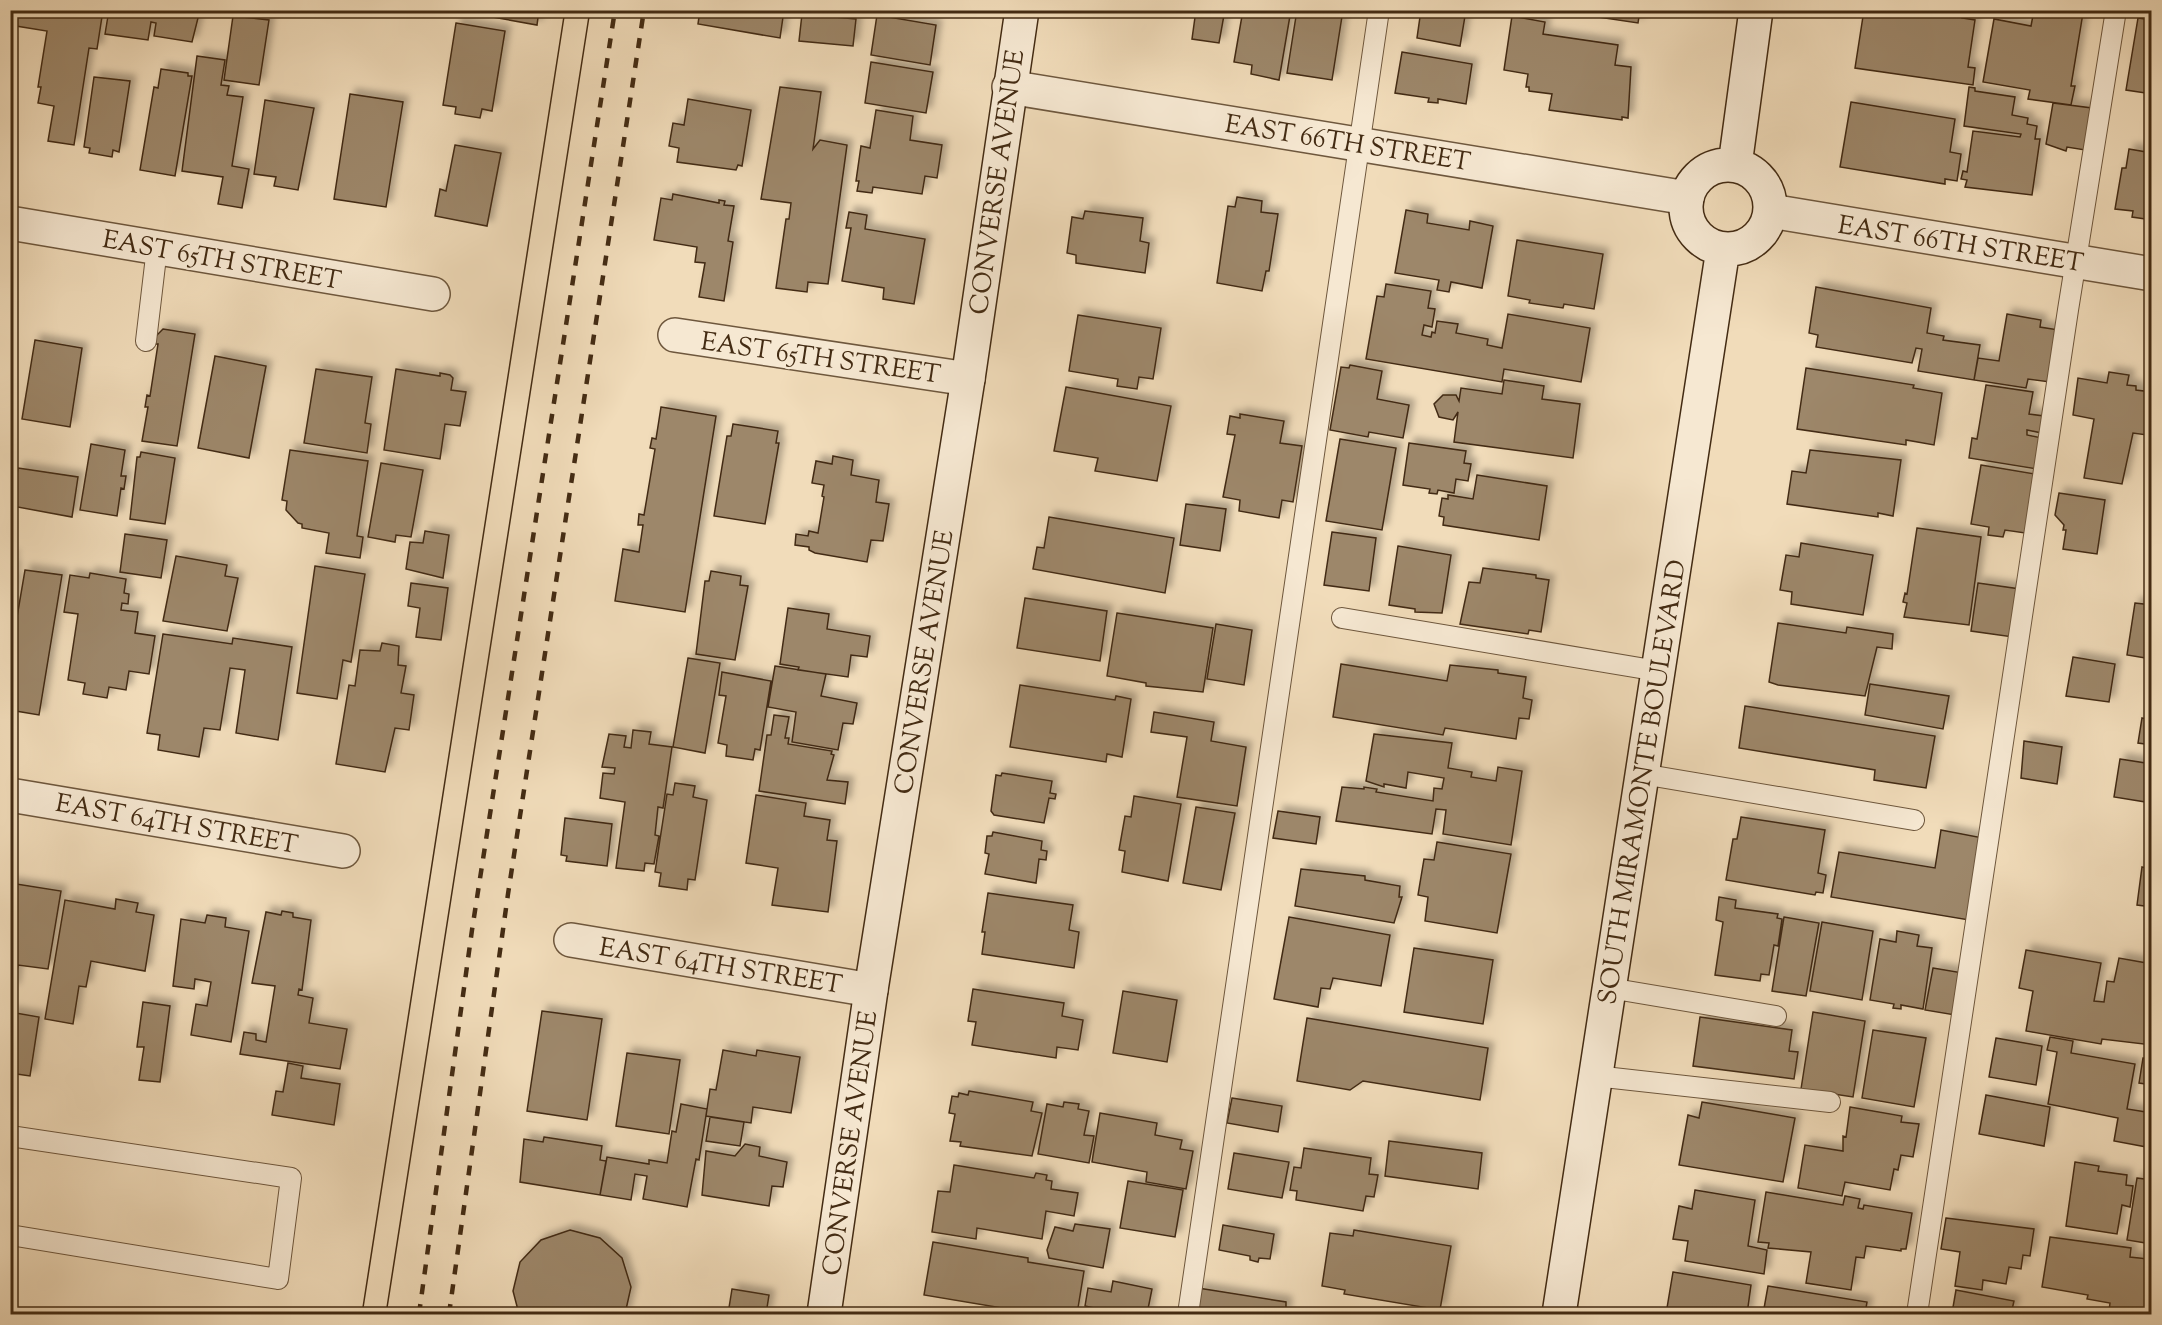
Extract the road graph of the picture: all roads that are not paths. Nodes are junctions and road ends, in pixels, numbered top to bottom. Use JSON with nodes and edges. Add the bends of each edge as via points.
{"nodes":[{"id":1,"x":1022,"y":10,"type":"edge"},
{"id":2,"x":1379,"y":10,"type":"edge"},
{"id":3,"x":1755,"y":10,"type":"edge"},
{"id":4,"x":2116,"y":10,"type":"edge"},
{"id":5,"x":1009,"y":87,"type":"junction"},
{"id":6,"x":1358,"y":144,"type":"junction"},
{"id":7,"x":1735,"y":165,"type":"junction"},
{"id":8,"x":1687,"y":198,"type":"junction"},
{"id":9,"x":1770,"y":212,"type":"junction"},
{"id":10,"x":10,"y":223,"type":"edge"},
{"id":11,"x":158,"y":248,"type":"junction"},
{"id":12,"x":1723,"y":249,"type":"junction"},
{"id":13,"x":2075,"y":262,"type":"junction"},
{"id":14,"x":2151,"y":274,"type":"edge"},
{"id":15,"x":433,"y":294,"type":"dead end"},
{"id":16,"x":675,"y":335,"type":"dead end"},
{"id":17,"x":146,"y":341,"type":"dead end"},
{"id":18,"x":968,"y":379,"type":"junction"},
{"id":19,"x":1342,"y":618,"type":"dead end"},
{"id":20,"x":1658,"y":671,"type":"junction"},
{"id":21,"x":1642,"y":774,"type":"junction"},
{"id":22,"x":10,"y":795,"type":"edge"},
{"id":23,"x":1914,"y":820,"type":"dead end"},
{"id":24,"x":343,"y":851,"type":"dead end"},
{"id":25,"x":571,"y":940,"type":"dead end"},
{"id":26,"x":1608,"y":988,"type":"junction"},
{"id":27,"x":871,"y":990,"type":"junction"},
{"id":28,"x":1776,"y":1016,"type":"dead end"},
{"id":29,"x":1595,"y":1076,"type":"junction"},
{"id":30,"x":1830,"y":1102,"type":"dead end"},
{"id":31,"x":10,"y":1136,"type":"edge"},
{"id":32,"x":10,"y":1235,"type":"edge"},
{"id":33,"x":824,"y":1314,"type":"edge"},
{"id":34,"x":1188,"y":1314,"type":"edge"},
{"id":35,"x":1558,"y":1314,"type":"edge"},
{"id":36,"x":1917,"y":1314,"type":"edge"}],
"edges":[{"from":1,"to":5,"type":"street","name":"CONVERSE AVENUE"},
{"from":2,"to":6,"type":"lane"},
{"from":3,"to":7,"type":"street"},
{"from":4,"to":13,"type":"lane"},
{"from":5,"to":6,"type":"street","name":"EAST 66TH STREET"},
{"from":5,"to":18,"type":"street","name":"CONVERSE AVENUE"},
{"from":6,"to":8,"type":"street","name":"EAST 66TH STREET"},
{"from":6,"to":34,"type":"lane"},
{"from":7,"to":8,"type":"street","via":[[1710,168],[1691,186]]},
{"from":7,"to":9,"type":"street","via":[[1758,176],[1770,199]]},
{"from":8,"to":12,"type":"street","via":[[1688,218],[1698,237]]},
{"from":9,"to":12,"type":"street","via":[[1760,236],[1743,246]]},
{"from":9,"to":13,"type":"street","name":"EAST 66TH STREET"},
{"from":10,"to":11,"type":"street","name":"EAST 65TH STREET"},
{"from":11,"to":15,"type":"street","name":"EAST 65TH STREET"},
{"from":11,"to":17,"type":"lane"},
{"from":12,"to":20,"type":"street","name":"SOUTH MIRAMONTE BOULEVARD"},
{"from":13,"to":14,"type":"street","name":"EAST 66TH STREET"},
{"from":13,"to":36,"type":"lane"},
{"from":16,"to":18,"type":"street","name":"EAST 65TH STREET"},
{"from":18,"to":27,"type":"street","name":"CONVERSE AVENUE"},
{"from":19,"to":20,"type":"lane"},
{"from":20,"to":21,"type":"street","name":"SOUTH MIRAMONTE BOULEVARD"},
{"from":21,"to":23,"type":"lane"},
{"from":21,"to":26,"type":"street","name":"SOUTH MIRAMONTE BOULEVARD"},
{"from":22,"to":24,"type":"street","name":"EAST 64TH STREET"},
{"from":25,"to":27,"type":"street","name":"EAST 64TH STREET"},
{"from":26,"to":28,"type":"lane"},
{"from":26,"to":29,"type":"street","name":"SOUTH MIRAMONTE BOULEVARD"},
{"from":27,"to":33,"type":"street","name":"CONVERSE AVENUE"},
{"from":29,"to":30,"type":"lane"},
{"from":29,"to":35,"type":"street","name":"SOUTH MIRAMONTE BOULEVARD"},
{"from":31,"to":32,"type":"lane","via":[[291,1178],[278,1279]]}]}
